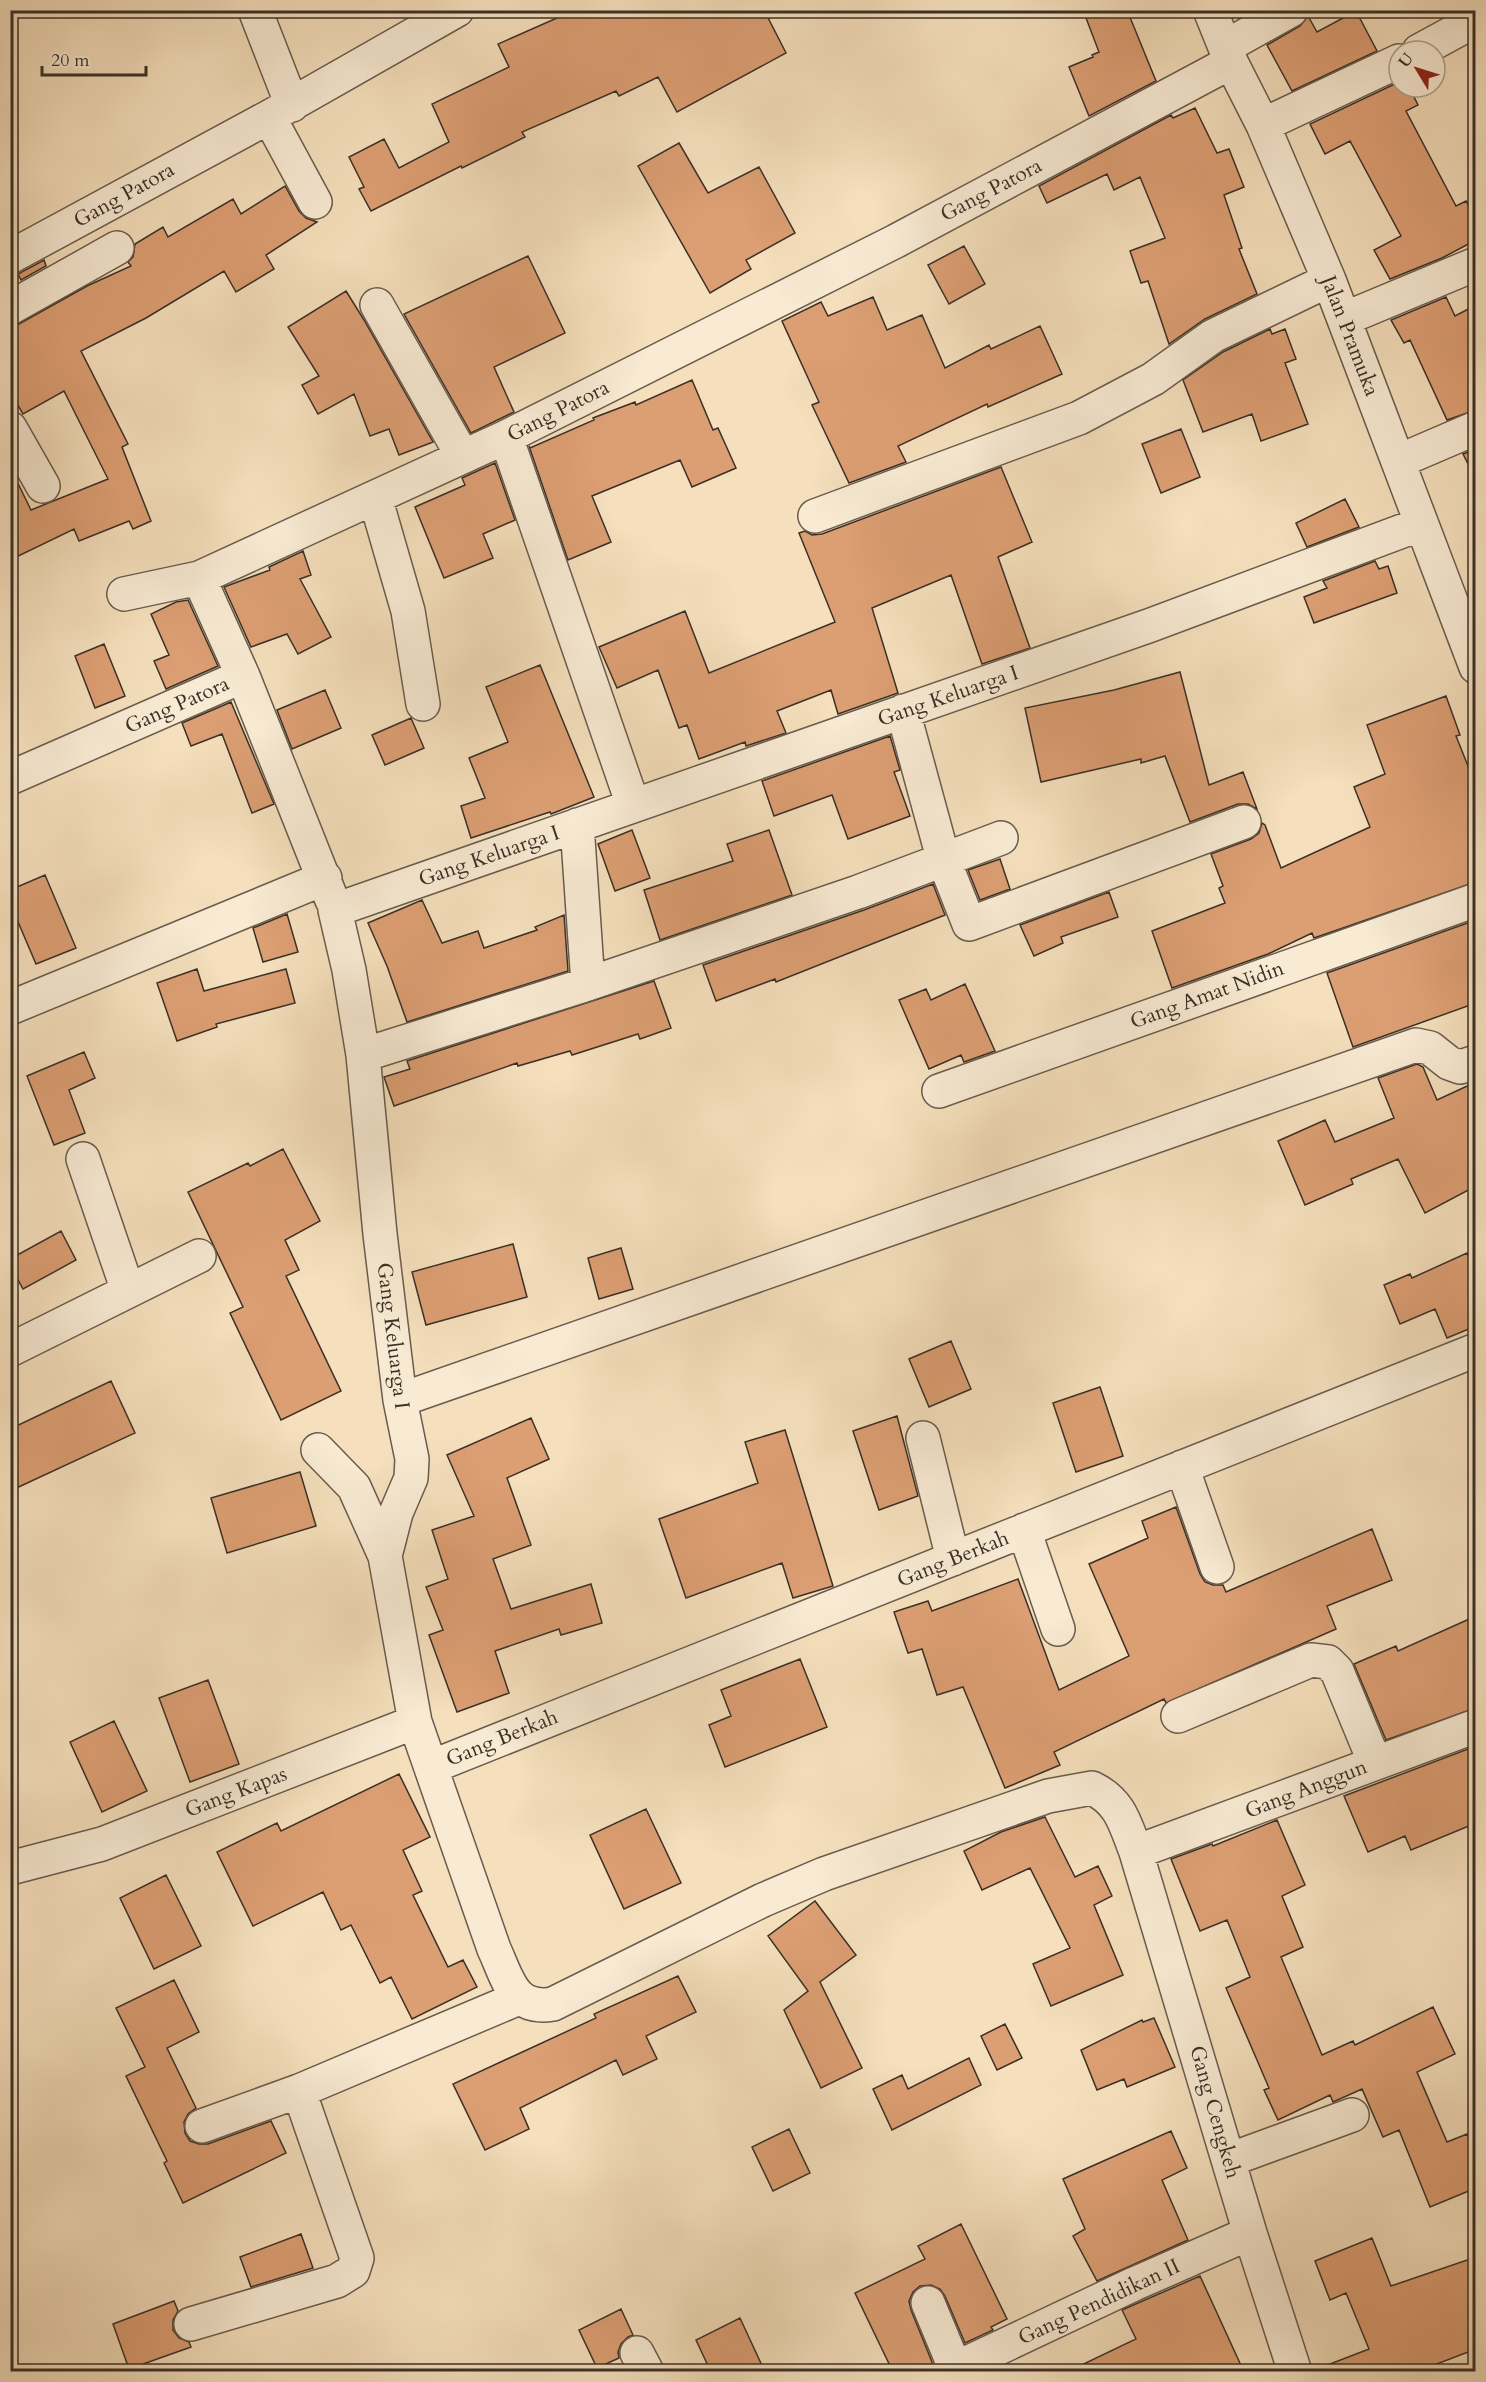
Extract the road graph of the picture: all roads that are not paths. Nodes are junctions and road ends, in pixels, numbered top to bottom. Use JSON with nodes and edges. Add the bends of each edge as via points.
{"nodes":[{"id":1,"x":255,"y":10,"type":"edge"},
{"id":2,"x":457,"y":10,"type":"edge"},
{"id":3,"x":1210,"y":10,"type":"edge"},
{"id":4,"x":1291,"y":10,"type":"edge"},
{"id":5,"x":1476,"y":20,"type":"edge"},
{"id":6,"x":1441,"y":39,"type":"edge"},
{"id":7,"x":1228,"y":55,"type":"junction"},
{"id":8,"x":1387,"y":67,"type":"edge"},
{"id":9,"x":280,"y":111,"type":"junction"},
{"id":10,"x":1263,"y":125,"type":"junction"},
{"id":11,"x":315,"y":202,"type":"dead end"},
{"id":12,"x":117,"y":248,"type":"dead end"},
{"id":13,"x":10,"y":257,"type":"edge"},
{"id":14,"x":1476,"y":264,"type":"edge"},
{"id":15,"x":1329,"y":280,"type":"junction"},
{"id":16,"x":15,"y":294,"type":"edge"},
{"id":17,"x":377,"y":305,"type":"dead end"},
{"id":18,"x":1344,"y":319,"type":"junction"},
{"id":19,"x":10,"y":428,"type":"edge"},
{"id":20,"x":1476,"y":428,"type":"edge"},
{"id":21,"x":506,"y":437,"type":"junction"},
{"id":22,"x":463,"y":457,"type":"junction"},
{"id":23,"x":1399,"y":461,"type":"junction"},
{"id":24,"x":43,"y":486,"type":"dead end"},
{"id":25,"x":375,"y":497,"type":"junction"},
{"id":26,"x":815,"y":516,"type":"dead end"},
{"id":27,"x":1421,"y":524,"type":"junction"},
{"id":28,"x":199,"y":578,"type":"junction"},
{"id":29,"x":124,"y":594,"type":"dead end"},
{"id":30,"x":1476,"y":667,"type":"edge"},
{"id":31,"x":243,"y":676,"type":"junction"},
{"id":32,"x":423,"y":704,"type":"dead end"},
{"id":33,"x":903,"y":711,"type":"junction"},
{"id":34,"x":10,"y":777,"type":"edge"},
{"id":35,"x":633,"y":805,"type":"junction"},
{"id":36,"x":1244,"y":822,"type":"dead end"},
{"id":37,"x":577,"y":825,"type":"junction"},
{"id":38,"x":1001,"y":838,"type":"dead end"},
{"id":39,"x":943,"y":858,"type":"junction"},
{"id":40,"x":324,"y":878,"type":"junction"},
{"id":41,"x":1476,"y":900,"type":"edge"},
{"id":42,"x":335,"y":910,"type":"junction"},
{"id":43,"x":588,"y":984,"type":"junction"},
{"id":44,"x":10,"y":1008,"type":"edge"},
{"id":45,"x":363,"y":1056,"type":"junction"},
{"id":46,"x":1476,"y":1062,"type":"edge"},
{"id":47,"x":939,"y":1091,"type":"dead end"},
{"id":48,"x":83,"y":1159,"type":"dead end"},
{"id":49,"x":199,"y":1256,"type":"dead end"},
{"id":50,"x":128,"y":1291,"type":"junction"},
{"id":51,"x":10,"y":1350,"type":"edge"},
{"id":52,"x":1476,"y":1350,"type":"edge"},
{"id":53,"x":400,"y":1400,"type":"junction"},
{"id":54,"x":923,"y":1438,"type":"dead end"},
{"id":55,"x":318,"y":1450,"type":"dead end"},
{"id":56,"x":1182,"y":1467,"type":"junction"},
{"id":57,"x":1024,"y":1530,"type":"junction"},
{"id":58,"x":385,"y":1556,"type":"junction"},
{"id":59,"x":953,"y":1559,"type":"junction"},
{"id":60,"x":1217,"y":1567,"type":"dead end"},
{"id":61,"x":1058,"y":1629,"type":"dead end"},
{"id":62,"x":1178,"y":1716,"type":"dead end"},
{"id":63,"x":415,"y":1722,"type":"junction"},
{"id":64,"x":1476,"y":1726,"type":"edge"},
{"id":65,"x":1375,"y":1762,"type":"junction"},
{"id":66,"x":431,"y":1767,"type":"junction"},
{"id":67,"x":1136,"y":1852,"type":"junction"},
{"id":68,"x":10,"y":1868,"type":"edge"},
{"id":69,"x":519,"y":1998,"type":"junction"},
{"id":70,"x":299,"y":2091,"type":"junction"},
{"id":71,"x":1352,"y":2115,"type":"dead end"},
{"id":72,"x":202,"y":2126,"type":"dead end"},
{"id":73,"x":1229,"y":2160,"type":"junction"},
{"id":74,"x":1250,"y":2233,"type":"junction"},
{"id":75,"x":928,"y":2303,"type":"dead end"},
{"id":76,"x":191,"y":2324,"type":"dead end"},
{"id":77,"x":951,"y":2370,"type":"edge"},
{"id":78,"x":1295,"y":2372,"type":"edge"}],
"edges":[{"from":1,"to":9,"type":"street"},
{"from":2,"to":9,"type":"street","name":"Gang Patora"},
{"from":3,"to":7,"type":"street","name":"Jalan Pramuka"},
{"from":4,"to":7,"type":"street","name":"Gang Patora"},
{"from":5,"to":6,"type":"street"},
{"from":7,"to":10,"type":"street","name":"Jalan Pramuka"},
{"from":7,"to":21,"type":"street","name":"Gang Patora","via":[[896,241]]},
{"from":8,"to":10,"type":"street"},
{"from":9,"to":11,"type":"street"},
{"from":9,"to":13,"type":"street","name":"Gang Patora"},
{"from":10,"to":15,"type":"street","name":"Jalan Pramuka"},
{"from":12,"to":16,"type":"street"},
{"from":14,"to":18,"type":"street"},
{"from":15,"to":18,"type":"street","name":"Jalan Pramuka"},
{"from":15,"to":26,"type":"street","via":[[1213,336],[1153,379],[1079,418]]},
{"from":17,"to":22,"type":"street"},
{"from":18,"to":23,"type":"street","name":"Jalan Pramuka"},
{"from":19,"to":24,"type":"street"},
{"from":20,"to":23,"type":"street"},
{"from":21,"to":22,"type":"street","name":"Gang Patora"},
{"from":21,"to":35,"type":"street"},
{"from":22,"to":25,"type":"street","name":"Gang Patora"},
{"from":23,"to":27,"type":"street","name":"Jalan Pramuka"},
{"from":25,"to":28,"type":"street","name":"Gang Patora"},
{"from":25,"to":32,"type":"street","via":[[408,611]]},
{"from":27,"to":30,"type":"street","name":"Jalan Pramuka"},
{"from":27,"to":33,"type":"street","name":"Gang Keluarga I","via":[[1150,626]]},
{"from":28,"to":29,"type":"street"},
{"from":28,"to":31,"type":"street","name":"Gang Patora"},
{"from":31,"to":34,"type":"street","name":"Gang Patora"},
{"from":31,"to":40,"type":"street"},
{"from":33,"to":35,"type":"street","name":"Gang Keluarga I"},
{"from":33,"to":39,"type":"street"},
{"from":35,"to":37,"type":"street","name":"Gang Keluarga I"},
{"from":36,"to":39,"type":"street","via":[[969,924]]},
{"from":37,"to":42,"type":"street","name":"Gang Keluarga I"},
{"from":37,"to":43,"type":"street"},
{"from":38,"to":39,"type":"street"},
{"from":39,"to":43,"type":"street","via":[[858,892]]},
{"from":40,"to":42,"type":"street"},
{"from":40,"to":44,"type":"street"},
{"from":41,"to":47,"type":"street","name":"Gang Amat Nidin"},
{"from":42,"to":45,"type":"street","name":"Gang Keluarga I","via":[[350,970]]},
{"from":43,"to":45,"type":"street"},
{"from":45,"to":53,"type":"street","name":"Gang Keluarga I"},
{"from":46,"to":53,"type":"street","via":[[1460,1067],[1430,1048],[1416,1045]]},
{"from":48,"to":50,"type":"street"},
{"from":49,"to":50,"type":"street"},
{"from":50,"to":51,"type":"street"},
{"from":52,"to":56,"type":"street","name":"Gang Berkah"},
{"from":53,"to":58,"type":"street","name":"Gang Keluarga I","via":[[412,1460],[411,1478],[396,1512]]},
{"from":54,"to":59,"type":"street"},
{"from":55,"to":58,"type":"street","via":[[354,1487]]},
{"from":56,"to":57,"type":"street","name":"Gang Berkah"},
{"from":56,"to":60,"type":"street"},
{"from":57,"to":59,"type":"street","name":"Gang Berkah"},
{"from":57,"to":61,"type":"street"},
{"from":58,"to":63,"type":"street","name":"Gang Keluarga I"},
{"from":59,"to":66,"type":"street","name":"Gang Berkah"},
{"from":62,"to":65,"type":"street","via":[[1311,1660],[1328,1662],[1337,1671]]},
{"from":63,"to":66,"type":"street"},
{"from":63,"to":68,"type":"street","name":"Gang Kapas","via":[[102,1844]]},
{"from":64,"to":65,"type":"street","name":"Gang Anggun"},
{"from":65,"to":67,"type":"street","name":"Gang Anggun"},
{"from":66,"to":69,"type":"street","via":[[494,1949]]},
{"from":67,"to":69,"type":"street","name":"Gang Cengkeh","via":[[1112,1801],[1092,1788],[1067,1791],[824,1874],[553,2004],[537,2007]]},
{"from":67,"to":73,"type":"street","name":"Gang Cengkeh"},
{"from":69,"to":70,"type":"street"},
{"from":70,"to":72,"type":"street"},
{"from":70,"to":76,"type":"street","via":[[357,2258],[353,2271],[337,2281]]},
{"from":71,"to":73,"type":"street"},
{"from":73,"to":74,"type":"street","name":"Gang Cengkeh"},
{"from":74,"to":77,"type":"street","name":"Gang Pendidikan II"},
{"from":74,"to":78,"type":"street","name":"Gang Cengkeh"},
{"from":75,"to":77,"type":"street"}]}
